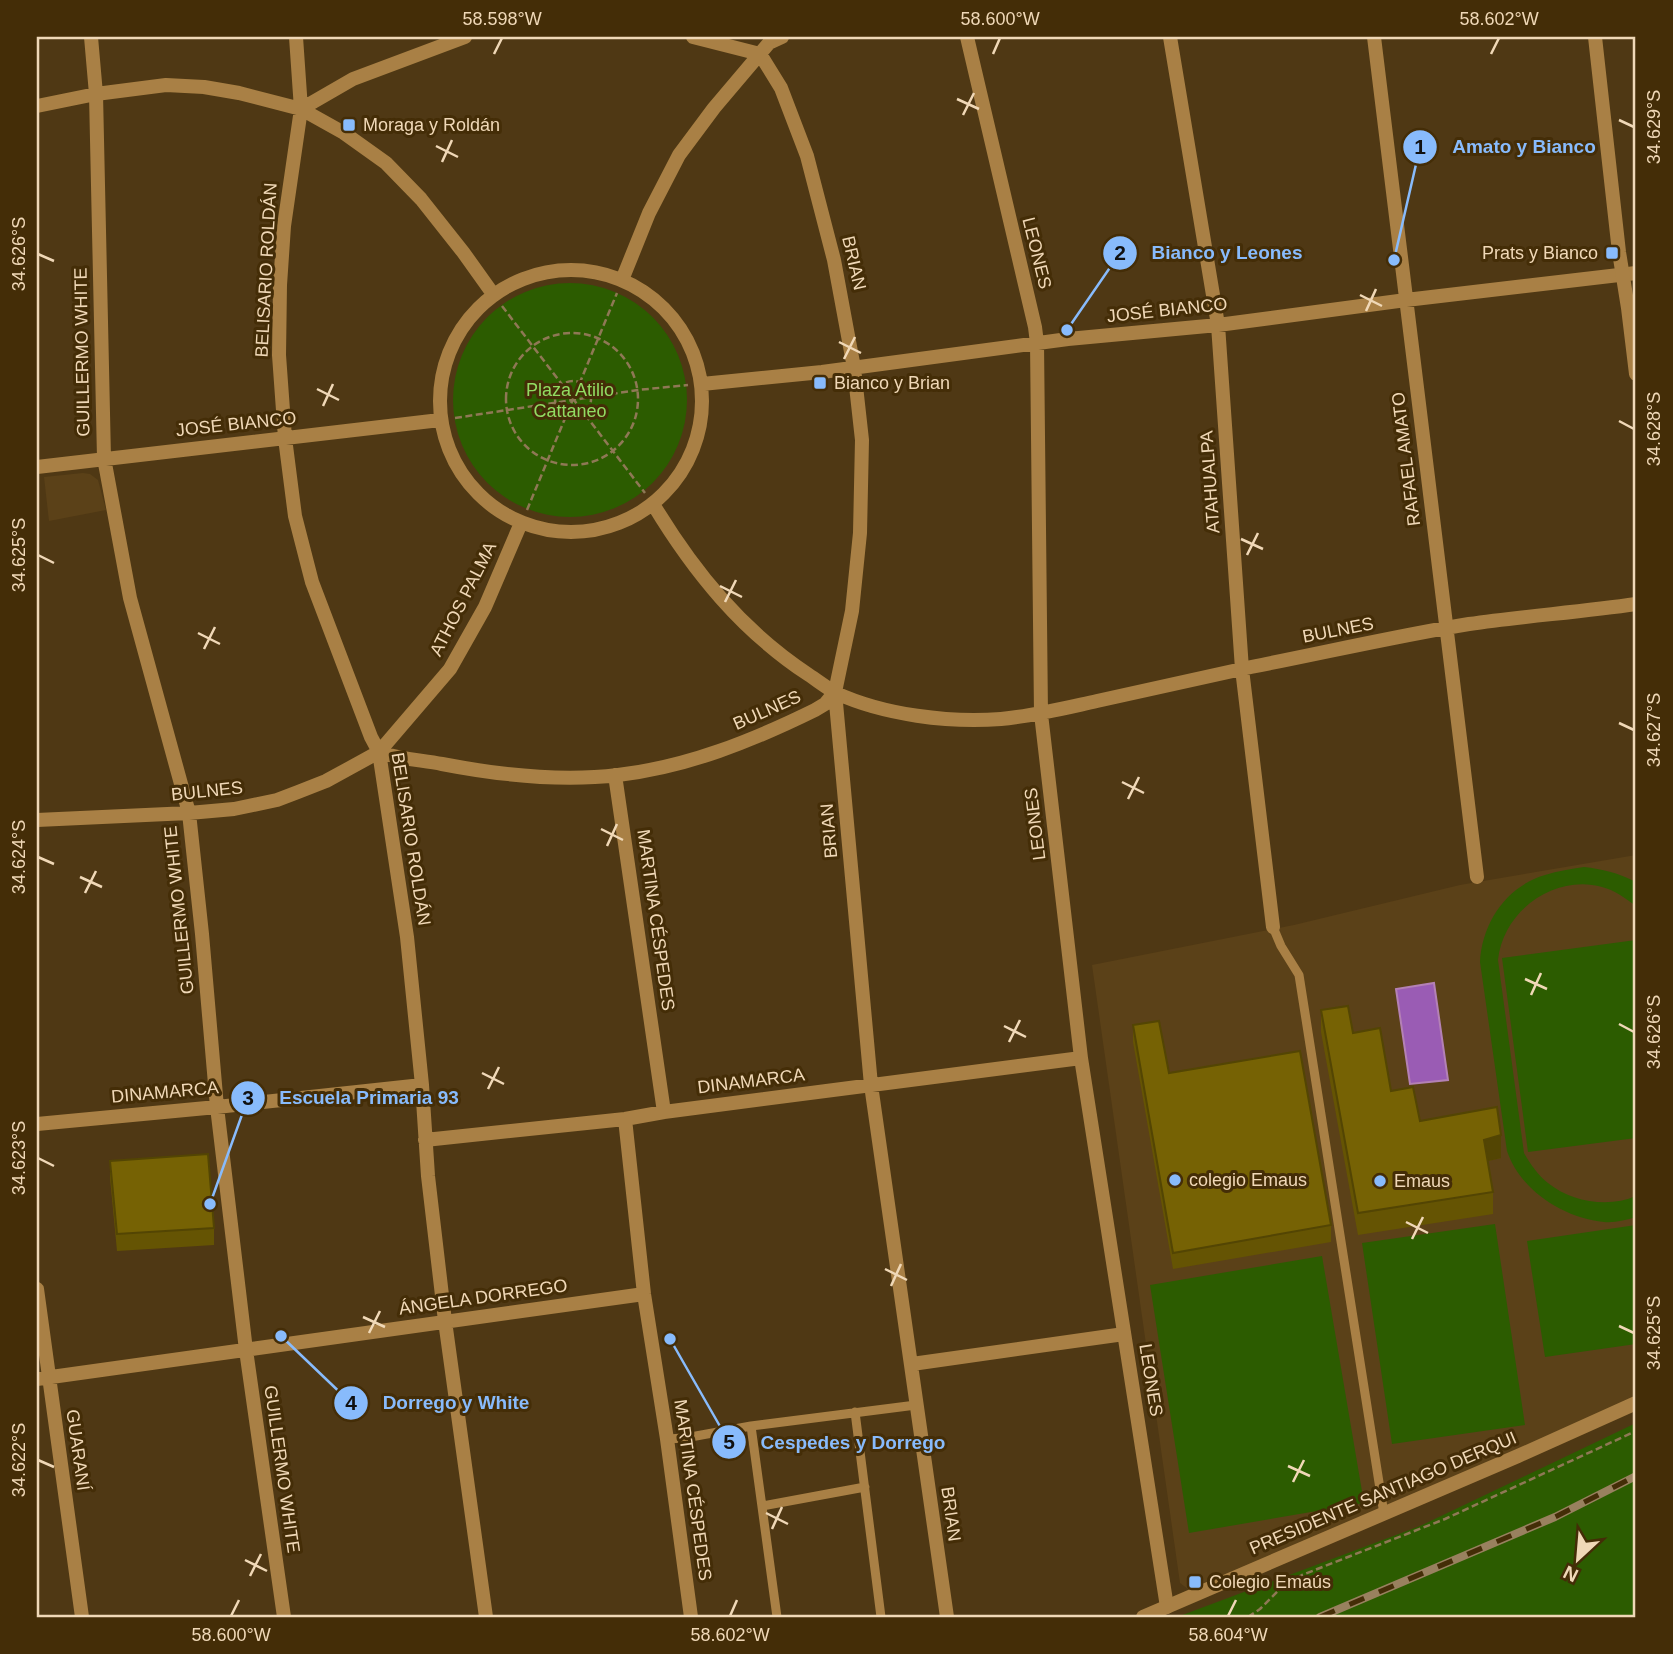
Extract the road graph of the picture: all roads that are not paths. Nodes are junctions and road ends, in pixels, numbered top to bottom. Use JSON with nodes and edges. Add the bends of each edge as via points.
{"nodes":[{"id":1,"x":91,"y":37,"type":"edge"},
{"id":2,"x":296,"y":37,"type":"edge"},
{"id":3,"x":465,"y":37,"type":"edge"},
{"id":4,"x":693,"y":37,"type":"edge"},
{"id":5,"x":967,"y":37,"type":"edge"},
{"id":6,"x":1170,"y":37,"type":"edge"},
{"id":7,"x":1374,"y":37,"type":"edge"},
{"id":8,"x":1595,"y":37,"type":"edge"},
{"id":9,"x":769,"y":43,"type":"edge"},
{"id":10,"x":96,"y":94,"type":"junction"},
{"id":11,"x":37,"y":106,"type":"edge"},
{"id":12,"x":300,"y":108,"type":"junction"},
{"id":13,"x":1629,"y":274,"type":"edge"},
{"id":14,"x":622,"y":280,"type":"junction"},
{"id":15,"x":493,"y":294,"type":"junction"},
{"id":16,"x":1406,"y":300,"type":"junction"},
{"id":17,"x":1218,"y":325,"type":"junction"},
{"id":18,"x":1037,"y":343,"type":"junction"},
{"id":19,"x":854,"y":368,"type":"junction"},
{"id":20,"x":1636,"y":374,"type":"edge"},
{"id":21,"x":702,"y":384,"type":"junction"},
{"id":22,"x":440,"y":420,"type":"junction"},
{"id":23,"x":285,"y":438,"type":"junction"},
{"id":24,"x":104,"y":458,"type":"junction"},
{"id":25,"x":37,"y":467,"type":"edge"},
{"id":26,"x":653,"y":504,"type":"junction"},
{"id":27,"x":521,"y":523,"type":"junction"},
{"id":28,"x":1636,"y":604,"type":"edge"},
{"id":29,"x":1446,"y":628,"type":"junction"},
{"id":30,"x":1242,"y":669,"type":"junction"},
{"id":31,"x":835,"y":692,"type":"junction"},
{"id":32,"x":1041,"y":714,"type":"junction"},
{"id":33,"x":379,"y":752,"type":"junction"},
{"id":34,"x":615,"y":775,"type":"junction"},
{"id":35,"x":189,"y":813,"type":"junction"},
{"id":36,"x":37,"y":820,"type":"edge"},
{"id":37,"x":1477,"y":877,"type":"dead end"},
{"id":38,"x":1273,"y":927,"type":"joint"},
{"id":39,"x":1081,"y":1058,"type":"junction"},
{"id":40,"x":422,"y":1084,"type":"junction"},
{"id":41,"x":871,"y":1085,"type":"junction"},
{"id":42,"x":217,"y":1107,"type":"junction"},
{"id":43,"x":664,"y":1112,"type":"junction"},
{"id":44,"x":625,"y":1119,"type":"junction"},
{"id":45,"x":37,"y":1124,"type":"edge"},
{"id":46,"x":425,"y":1140,"type":"junction"},
{"id":47,"x":37,"y":1289,"type":"edge"},
{"id":48,"x":644,"y":1294,"type":"junction"},
{"id":49,"x":444,"y":1321,"type":"junction"},
{"id":50,"x":1124,"y":1334,"type":"junction"},
{"id":51,"x":246,"y":1350,"type":"junction"},
{"id":52,"x":912,"y":1364,"type":"junction"},
{"id":53,"x":42,"y":1378,"type":"edge"},
{"id":54,"x":1636,"y":1403,"type":"edge"},
{"id":55,"x":916,"y":1405,"type":"junction"},
{"id":56,"x":855,"y":1412,"type":"junction"},
{"id":57,"x":751,"y":1426,"type":"junction"},
{"id":58,"x":667,"y":1439,"type":"junction"},
{"id":59,"x":865,"y":1488,"type":"junction"},
{"id":60,"x":762,"y":1506,"type":"junction"},
{"id":61,"x":1384,"y":1514,"type":"junction"},
{"id":62,"x":1167,"y":1607,"type":"junction"},
{"id":63,"x":82,"y":1617,"type":"edge"},
{"id":64,"x":284,"y":1617,"type":"edge"},
{"id":65,"x":486,"y":1617,"type":"edge"},
{"id":66,"x":691,"y":1617,"type":"edge"},
{"id":67,"x":777,"y":1617,"type":"edge"},
{"id":68,"x":881,"y":1617,"type":"edge"},
{"id":69,"x":947,"y":1617,"type":"edge"},
{"id":70,"x":1143,"y":1617,"type":"edge"}],
"edges":[{"from":1,"to":10,"type":"street","name":"GUILLERMO WHITE"},
{"from":2,"to":12,"type":"street","name":"BELISARIO ROLDÁN"},
{"from":3,"to":12,"type":"street","via":[[353,79]]},
{"from":4,"to":9,"type":"street"},
{"from":5,"to":18,"type":"street","name":"LEONES"},
{"from":6,"to":17,"type":"street","name":"ATAHUALPA"},
{"from":7,"to":16,"type":"street","name":"RAFAEL AMATO"},
{"from":8,"to":13,"type":"street"},
{"from":9,"to":14,"type":"street","via":[[679,155]]},
{"from":9,"to":19,"type":"street","name":"BRIAN","via":[[807,156],[834,260]]},
{"from":10,"to":11,"type":"street"},
{"from":10,"to":12,"type":"street","via":[[166,85],[204,87]]},
{"from":10,"to":24,"type":"street","name":"GUILLERMO WHITE"},
{"from":12,"to":15,"type":"street","via":[[386,163],[421,199]]},
{"from":12,"to":23,"type":"street","name":"BELISARIO ROLDÁN","via":[[280,285]]},
{"from":13,"to":16,"type":"street","name":"JOSÉ BIANCO"},
{"from":13,"to":20,"type":"street"},
{"from":14,"to":15,"type":"street","via":[[579,270],[534,274]]},
{"from":14,"to":21,"type":"street","via":[[660,304],[687,339]]},
{"from":15,"to":22,"type":"street","via":[[467,319],[449,350],[440,384]]},
{"from":16,"to":17,"type":"street","name":"JOSÉ BIANCO"},
{"from":16,"to":29,"type":"street","name":"RAFAEL AMATO"},
{"from":17,"to":18,"type":"street","name":"JOSÉ BIANCO"},
{"from":17,"to":30,"type":"street","name":"ATAHUALPA"},
{"from":18,"to":19,"type":"street","name":"JOSÉ BIANCO"},
{"from":18,"to":32,"type":"street","name":"LEONES"},
{"from":19,"to":21,"type":"street","name":"JOSÉ BIANCO"},
{"from":19,"to":31,"type":"street","name":"BRIAN","via":[[862,440],[860,533],[852,611]]},
{"from":21,"to":26,"type":"street","via":[[702,415],[694,449],[677,479]]},
{"from":22,"to":23,"type":"street","name":"JOSÉ BIANCO"},
{"from":22,"to":27,"type":"street","via":[[450,453],[467,482],[492,506]]},
{"from":23,"to":24,"type":"street","name":"JOSÉ BIANCO"},
{"from":23,"to":33,"type":"street","name":"BELISARIO ROLDÁN","via":[[295,516],[312,582]]},
{"from":24,"to":25,"type":"street","name":"JOSÉ BIANCO"},
{"from":24,"to":35,"type":"street","name":"GUILLERMO WHITE","via":[[130,598]]},
{"from":26,"to":27,"type":"street","via":[[623,522],[590,531],[555,532]]},
{"from":26,"to":31,"type":"street","via":[[683,551],[737,617],[774,650]]},
{"from":27,"to":33,"type":"street","name":"ATHOS PALMA","via":[[485,607],[455,660]]},
{"from":28,"to":29,"type":"street","name":"BULNES"},
{"from":29,"to":30,"type":"street","name":"BULNES"},
{"from":29,"to":37,"type":"street","name":"RAFAEL AMATO"},
{"from":30,"to":32,"type":"street","name":"BULNES"},
{"from":30,"to":38,"type":"street","name":"ATAHUALPA"},
{"from":31,"to":32,"type":"street","name":"BULNES","via":[[930,718],[1001,719]]},
{"from":31,"to":34,"type":"street","name":"BULNES","via":[[815,710],[733,747],[678,764]]},
{"from":31,"to":41,"type":"street","name":"BRIAN"},
{"from":32,"to":39,"type":"street","name":"LEONES"},
{"from":33,"to":34,"type":"street","name":"BULNES","via":[[516,775]]},
{"from":33,"to":35,"type":"street","name":"BULNES","via":[[276,800]]},
{"from":33,"to":40,"type":"street","name":"BELISARIO ROLDÁN","via":[[407,937]]},
{"from":34,"to":43,"type":"street","name":"MARTINA CÉSPEDES"},
{"from":35,"to":36,"type":"street","name":"BULNES"},
{"from":35,"to":42,"type":"street","name":"GUILLERMO WHITE"},
{"from":38,"to":61,"type":"lane","via":[[1299,975]]},
{"from":39,"to":41,"type":"street","name":"DINAMARCA"},
{"from":39,"to":50,"type":"street","name":"LEONES"},
{"from":40,"to":42,"type":"street","name":"DINAMARCA"},
{"from":40,"to":46,"type":"street","name":"BELISARIO ROLDÁN"},
{"from":41,"to":43,"type":"street","name":"DINAMARCA"},
{"from":41,"to":52,"type":"street","name":"BRIAN"},
{"from":42,"to":45,"type":"street","name":"DINAMARCA"},
{"from":42,"to":51,"type":"street","name":"GUILLERMO WHITE"},
{"from":43,"to":44,"type":"street","name":"DINAMARCA"},
{"from":44,"to":46,"type":"street","name":"DINAMARCA"},
{"from":44,"to":48,"type":"street","name":"MARTINA CÉSPEDES"},
{"from":46,"to":49,"type":"street","name":"BELISARIO ROLDÁN"},
{"from":47,"to":53,"type":"street","name":"GUARANÍ"},
{"from":48,"to":49,"type":"street","name":"ÁNGELA DORREGO"},
{"from":48,"to":58,"type":"street","name":"MARTINA CÉSPEDES"},
{"from":49,"to":51,"type":"street","name":"ÁNGELA DORREGO"},
{"from":49,"to":65,"type":"street","name":"BELISARIO ROLDÁN"},
{"from":50,"to":52,"type":"street"},
{"from":50,"to":62,"type":"street","name":"LEONES"},
{"from":51,"to":53,"type":"street","name":"ÁNGELA DORREGO"},
{"from":51,"to":64,"type":"street","name":"GUILLERMO WHITE"},
{"from":52,"to":55,"type":"street","name":"BRIAN"},
{"from":53,"to":63,"type":"street","name":"GUARANÍ"},
{"from":54,"to":61,"type":"street","name":"PRESIDENTE SANTIAGO DERQUI"},
{"from":55,"to":56,"type":"lane"},
{"from":55,"to":69,"type":"street","name":"BRIAN"},
{"from":56,"to":57,"type":"lane"},
{"from":56,"to":59,"type":"lane"},
{"from":57,"to":58,"type":"lane"},
{"from":57,"to":60,"type":"lane"},
{"from":58,"to":66,"type":"street","name":"MARTINA CÉSPEDES"},
{"from":59,"to":60,"type":"lane"},
{"from":59,"to":68,"type":"lane"},
{"from":60,"to":67,"type":"lane"},
{"from":61,"to":62,"type":"street","name":"PRESIDENTE SANTIAGO DERQUI"},
{"from":62,"to":70,"type":"street","name":"PRESIDENTE SANTIAGO DERQUI"}]}
